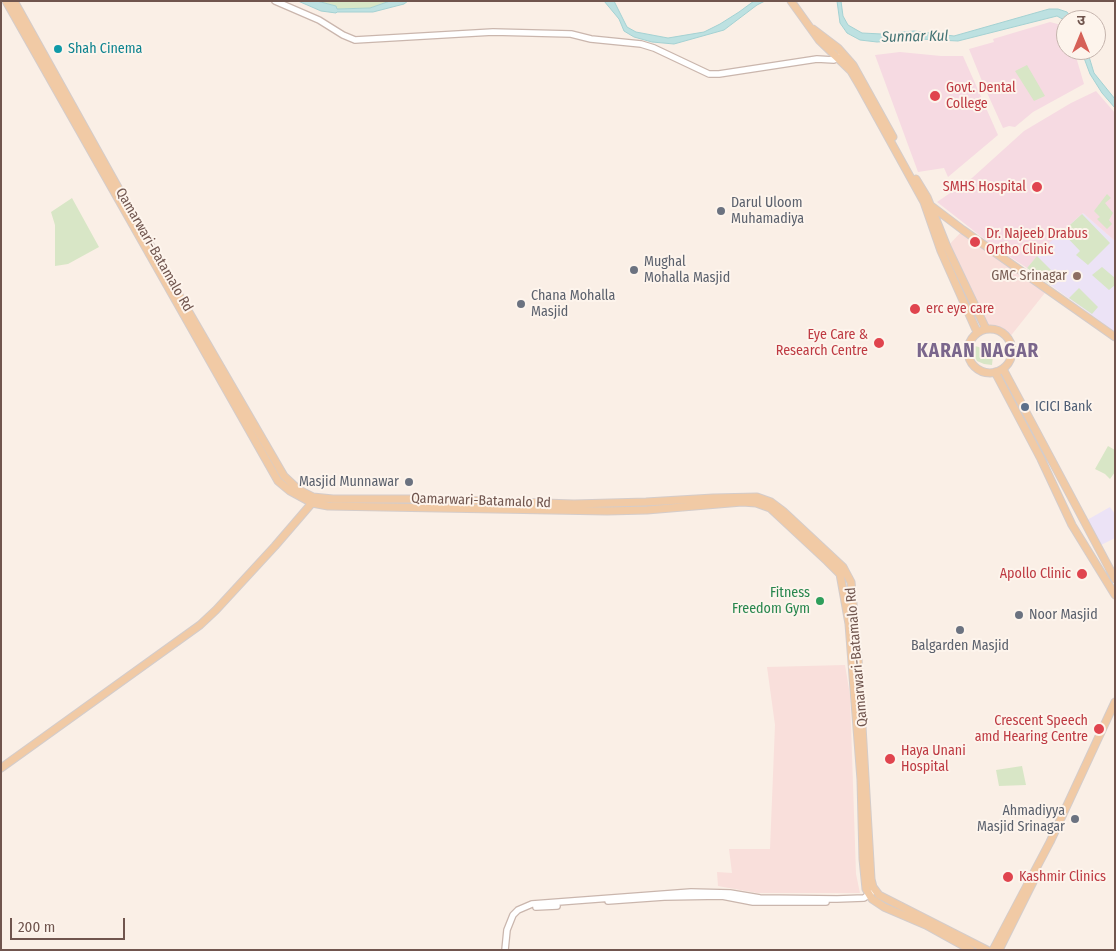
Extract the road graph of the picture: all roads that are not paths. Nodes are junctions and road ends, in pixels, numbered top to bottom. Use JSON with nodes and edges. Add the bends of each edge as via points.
{"nodes":[{"id":1,"x":6,"y":1,"type":"edge"},
{"id":2,"x":14,"y":1,"type":"edge"},
{"id":3,"x":275,"y":1,"type":"edge"},
{"id":4,"x":791,"y":1,"type":"edge"},
{"id":5,"x":838,"y":53,"type":"junction"},
{"id":6,"x":930,"y":204,"type":"junction"},
{"id":7,"x":986,"y":329,"type":"junction"},
{"id":8,"x":977,"y":332,"type":"junction"},
{"id":9,"x":1115,"y":337,"type":"edge"},
{"id":10,"x":1003,"y":369,"type":"junction"},
{"id":11,"x":995,"y":372,"type":"junction"},
{"id":12,"x":224,"y":379,"type":"junction"},
{"id":13,"x":1036,"y":430,"type":"junction"},
{"id":14,"x":1027,"y":434,"type":"junction"},
{"id":15,"x":334,"y":499,"type":"junction"},
{"id":16,"x":405,"y":499,"type":"junction"},
{"id":17,"x":312,"y":503,"type":"junction"},
{"id":18,"x":405,"y":507,"type":"junction"},
{"id":19,"x":1115,"y":579,"type":"edge"},
{"id":20,"x":1115,"y":595,"type":"edge"},
{"id":21,"x":1115,"y":702,"type":"edge"},
{"id":22,"x":1115,"y":710,"type":"edge"},
{"id":23,"x":1,"y":768,"type":"edge"},
{"id":24,"x":874,"y":894,"type":"junction"},
{"id":25,"x":507,"y":950,"type":"edge"},
{"id":26,"x":971,"y":950,"type":"edge"},
{"id":27,"x":987,"y":950,"type":"edge"},
{"id":28,"x":993,"y":950,"type":"edge"},
{"id":29,"x":999,"y":950,"type":"edge"}],
"edges":[{"from":1,"to":12,"type":"main road","name":"Qamarwari-Batamalo Rd"},
{"from":2,"to":12,"type":"main road","name":"Qamarwari-Batamalo Rd"},
{"from":3,"to":5,"type":"street","via":[[355,40],[493,32],[571,34],[641,44],[709,74],[834,60]]},
{"from":4,"to":5,"type":"main road","via":[[812,29]]},
{"from":5,"to":6,"type":"main road","via":[[853,65],[864,83]]},
{"from":5,"to":8,"type":"main road","via":[[924,202],[941,251]]},
{"from":6,"to":7,"type":"main road"},
{"from":6,"to":9,"type":"main road"},
{"from":7,"to":8,"type":"main road"},
{"from":7,"to":10,"type":"main road","via":[[997,330],[1009,338],[1012,353]]},
{"from":8,"to":11,"type":"main road","via":[[969,344],[968,356],[977,369]]},
{"from":10,"to":11,"type":"main road"},
{"from":10,"to":13,"type":"main road"},
{"from":11,"to":14,"type":"main road"},
{"from":12,"to":15,"type":"main road","name":"Qamarwari-Batamalo Rd","via":[[284,476],[307,495]]},
{"from":12,"to":17,"type":"main road","name":"Qamarwari-Batamalo Rd","via":[[278,481]]},
{"from":13,"to":14,"type":"main road"},
{"from":13,"to":19,"type":"main road"},
{"from":14,"to":20,"type":"main road","via":[[1072,525]]},
{"from":15,"to":16,"type":"main road","name":"Qamarwari-Batamalo Rd"},
{"from":15,"to":17,"type":"main road"},
{"from":16,"to":18,"type":"main road"},
{"from":16,"to":24,"type":"main road","name":"Qamarwari-Batamalo Rd","via":[[608,504],[757,497],[783,511],[843,567],[851,582]]},
{"from":17,"to":18,"type":"main road","name":"Qamarwari-Batamalo Rd"},
{"from":17,"to":23,"type":"main road","via":[[200,625]]},
{"from":18,"to":24,"type":"main road","name":"Qamarwari-Batamalo Rd","via":[[607,511],[742,502],[770,508],[840,574],[853,658],[864,880]]},
{"from":21,"to":28,"type":"main road","via":[[1050,842]]},
{"from":22,"to":29,"type":"main road"},
{"from":24,"to":25,"type":"street","via":[[866,901],[753,902],[717,896],[532,906],[513,915],[507,930]]},
{"from":24,"to":26,"type":"main road","via":[[884,907]]},
{"from":24,"to":27,"type":"main road"}]}
